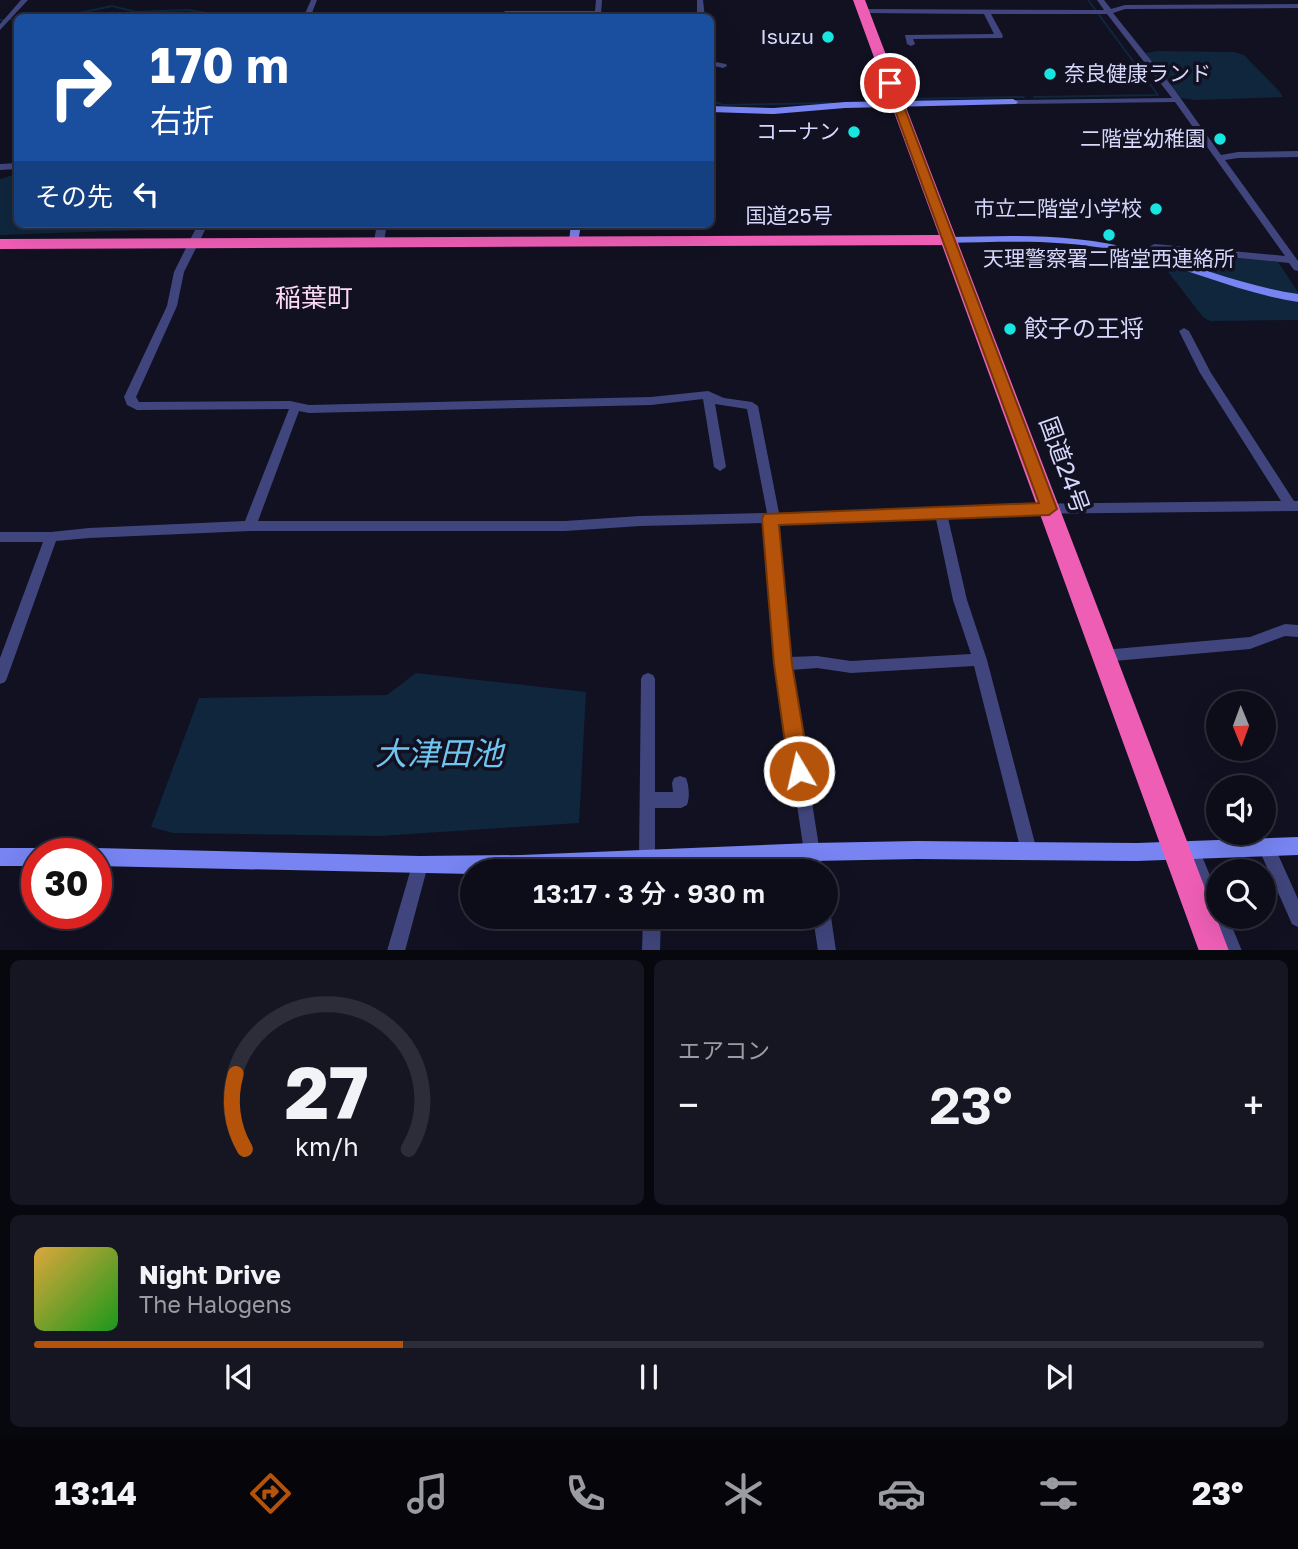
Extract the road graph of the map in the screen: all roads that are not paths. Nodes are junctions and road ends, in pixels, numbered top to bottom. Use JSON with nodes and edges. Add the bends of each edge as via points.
{"nodes":[{"id":1,"x":24,"y":0,"type":"edge"},
{"id":2,"x":599,"y":0,"type":"edge"},
{"id":3,"x":1100,"y":0,"type":"edge"},
{"id":4,"x":1153,"y":0,"type":"edge"},
{"id":5,"x":1198,"y":0,"type":"edge"},
{"id":6,"x":1225,"y":0,"type":"edge"},
{"id":7,"x":1247,"y":3,"type":"edge"},
{"id":8,"x":990,"y":4,"type":"dead end"},
{"id":9,"x":861,"y":5,"type":"edge"},
{"id":10,"x":1127,"y":5,"type":"edge"},
{"id":11,"x":1298,"y":6,"type":"edge"},
{"id":12,"x":1203,"y":7,"type":"junction"},
{"id":13,"x":1233,"y":7,"type":"junction"},
{"id":14,"x":1110,"y":8,"type":"edge"},
{"id":15,"x":1159,"y":8,"type":"junction"},
{"id":16,"x":987,"y":13,"type":"junction"},
{"id":17,"x":504,"y":14,"type":"edge"},
{"id":18,"x":998,"y":14,"type":"junction"},
{"id":19,"x":0,"y":15,"type":"edge"},
{"id":20,"x":12,"y":15,"type":"junction"},
{"id":21,"x":0,"y":28,"type":"edge"},
{"id":22,"x":911,"y":44,"type":"dead end"},
{"id":23,"x":714,"y":64,"type":"edge"},
{"id":24,"x":723,"y":66,"type":"dead end"},
{"id":25,"x":1176,"y":100,"type":"junction"},
{"id":26,"x":1013,"y":102,"type":"joint"},
{"id":27,"x":898,"y":104,"type":"junction"},
{"id":28,"x":714,"y":109,"type":"edge"},
{"id":29,"x":1298,"y":154,"type":"edge"},
{"id":30,"x":1220,"y":158,"type":"junction"},
{"id":31,"x":201,"y":228,"type":"edge"},
{"id":32,"x":381,"y":228,"type":"edge"},
{"id":33,"x":575,"y":232,"type":"edge"},
{"id":34,"x":948,"y":240,"type":"junction"},
{"id":35,"x":379,"y":241,"type":"junction"},
{"id":36,"x":195,"y":243,"type":"junction"},
{"id":37,"x":0,"y":244,"type":"edge"},
{"id":38,"x":1154,"y":258,"type":"junction"},
{"id":39,"x":1295,"y":264,"type":"edge"},
{"id":40,"x":1298,"y":298,"type":"edge"},
{"id":41,"x":1184,"y":331,"type":"dead end"},
{"id":42,"x":708,"y":395,"type":"junction"},
{"id":43,"x":295,"y":407,"type":"junction"},
{"id":44,"x":720,"y":467,"type":"dead end"},
{"id":45,"x":1294,"y":506,"type":"edge"},
{"id":46,"x":1049,"y":509,"type":"junction"},
{"id":47,"x":942,"y":514,"type":"junction"},
{"id":48,"x":772,"y":519,"type":"junction"},
{"id":49,"x":250,"y":526,"type":"junction"},
{"id":50,"x":0,"y":537,"type":"edge"},
{"id":51,"x":51,"y":537,"type":"junction"},
{"id":52,"x":1298,"y":631,"type":"edge"},
{"id":53,"x":1103,"y":656,"type":"junction"},
{"id":54,"x":980,"y":660,"type":"junction"},
{"id":55,"x":783,"y":664,"type":"junction"},
{"id":56,"x":0,"y":678,"type":"edge"},
{"id":57,"x":648,"y":679,"type":"dead end"},
{"id":58,"x":680,"y":783,"type":"dead end"},
{"id":59,"x":647,"y":800,"type":"junction"},
{"id":60,"x":1298,"y":846,"type":"edge"},
{"id":61,"x":1266,"y":847,"type":"junction"},
{"id":62,"x":1184,"y":850,"type":"junction"},
{"id":63,"x":1029,"y":851,"type":"junction"},
{"id":64,"x":812,"y":852,"type":"junction"},
{"id":65,"x":0,"y":857,"type":"edge"},
{"id":66,"x":21,"y":857,"type":"edge"},
{"id":67,"x":112,"y":858,"type":"edge"},
{"id":68,"x":651,"y":859,"type":"edge"},
{"id":69,"x":710,"y":859,"type":"edge"},
{"id":70,"x":813,"y":859,"type":"edge"},
{"id":71,"x":420,"y":865,"type":"junction"},
{"id":72,"x":460,"y":865,"type":"edge"},
{"id":73,"x":1206,"y":893,"type":"edge"},
{"id":74,"x":1298,"y":918,"type":"edge"},
{"id":75,"x":652,"y":929,"type":"edge"},
{"id":76,"x":824,"y":929,"type":"edge"},
{"id":77,"x":1224,"y":929,"type":"edge"},
{"id":78,"x":396,"y":950,"type":"edge"},
{"id":79,"x":651,"y":950,"type":"edge"},
{"id":80,"x":827,"y":950,"type":"edge"},
{"id":81,"x":1214,"y":950,"type":"edge"},
{"id":82,"x":1233,"y":950,"type":"edge"}],
"edges":[{"from":1,"to":20,"type":"street"},
{"from":2,"to":17,"type":"street","via":[[599,13]]},
{"from":3,"to":14,"type":"street"},
{"from":4,"to":15,"type":"street"},
{"from":5,"to":12,"type":"street"},
{"from":6,"to":13,"type":"street"},
{"from":7,"to":11,"type":"street"},
{"from":7,"to":13,"type":"street"},
{"from":8,"to":18,"type":"street"},
{"from":9,"to":16,"type":"street"},
{"from":9,"to":27,"type":"highway","name":"国道24号"},
{"from":10,"to":14,"type":"street"},
{"from":10,"to":15,"type":"street"},
{"from":12,"to":13,"type":"street"},
{"from":12,"to":15,"type":"street"},
{"from":14,"to":18,"type":"street","via":[[1096,13]]},
{"from":14,"to":25,"type":"street"},
{"from":16,"to":18,"type":"street"},
{"from":16,"to":22,"type":"street","via":[[999,36],[908,37]]},
{"from":19,"to":20,"type":"street"},
{"from":20,"to":21,"type":"street"},
{"from":23,"to":24,"type":"street"},
{"from":25,"to":26,"type":"street"},
{"from":25,"to":30,"type":"street"},
{"from":26,"to":27,"type":"street"},
{"from":27,"to":28,"type":"street","via":[[774,111]]},
{"from":27,"to":34,"type":"highway","name":"国道24号"},
{"from":29,"to":30,"type":"street"},
{"from":30,"to":39,"type":"street"},
{"from":31,"to":36,"type":"street"},
{"from":32,"to":35,"type":"street"},
{"from":33,"to":34,"type":"highway","name":"国道25号"},
{"from":33,"to":35,"type":"highway","name":"国道25号"},
{"from":34,"to":38,"type":"street","via":[[1080,241]]},
{"from":34,"to":46,"type":"highway","name":"国道24号"},
{"from":35,"to":36,"type":"highway","name":"国道25号"},
{"from":36,"to":37,"type":"highway","name":"国道25号"},
{"from":36,"to":43,"type":"street","via":[[179,272],[172,306],[131,402],[147,408]]},
{"from":38,"to":39,"type":"street","via":[[1155,247]]},
{"from":38,"to":40,"type":"street","via":[[1247,289]]},
{"from":41,"to":45,"type":"street","via":[[1206,373]]},
{"from":42,"to":43,"type":"street","via":[[651,401]]},
{"from":42,"to":44,"type":"street"},
{"from":42,"to":48,"type":"street","via":[[721,402],[752,406]]},
{"from":43,"to":49,"type":"street"},
{"from":45,"to":46,"type":"street"},
{"from":46,"to":47,"type":"street"},
{"from":46,"to":53,"type":"highway","name":"国道24号"},
{"from":47,"to":48,"type":"street"},
{"from":47,"to":54,"type":"street","via":[[960,600]]},
{"from":48,"to":49,"type":"street","via":[[565,526]]},
{"from":48,"to":55,"type":"street"},
{"from":49,"to":51,"type":"street"},
{"from":50,"to":51,"type":"street"},
{"from":51,"to":56,"type":"street"},
{"from":52,"to":53,"type":"street","via":[[1285,629],[1250,643]]},
{"from":53,"to":62,"type":"highway","name":"国道24号"},
{"from":54,"to":55,"type":"street","via":[[851,667]]},
{"from":54,"to":63,"type":"street"},
{"from":55,"to":64,"type":"street"},
{"from":57,"to":59,"type":"street"},
{"from":58,"to":59,"type":"street","via":[[681,800]]},
{"from":59,"to":68,"type":"street"},
{"from":60,"to":61,"type":"street"},
{"from":61,"to":62,"type":"street"},
{"from":61,"to":74,"type":"street"},
{"from":62,"to":63,"type":"street"},
{"from":62,"to":73,"type":"street"},
{"from":62,"to":81,"type":"highway","name":"国道24号","via":[[1188,881]]},
{"from":63,"to":64,"type":"street"},
{"from":64,"to":69,"type":"street"},
{"from":64,"to":70,"type":"street"},
{"from":65,"to":66,"type":"street"},
{"from":67,"to":71,"type":"street"},
{"from":71,"to":72,"type":"street"},
{"from":71,"to":78,"type":"street"},
{"from":75,"to":79,"type":"street"},
{"from":76,"to":80,"type":"street"},
{"from":77,"to":82,"type":"street"}]}
